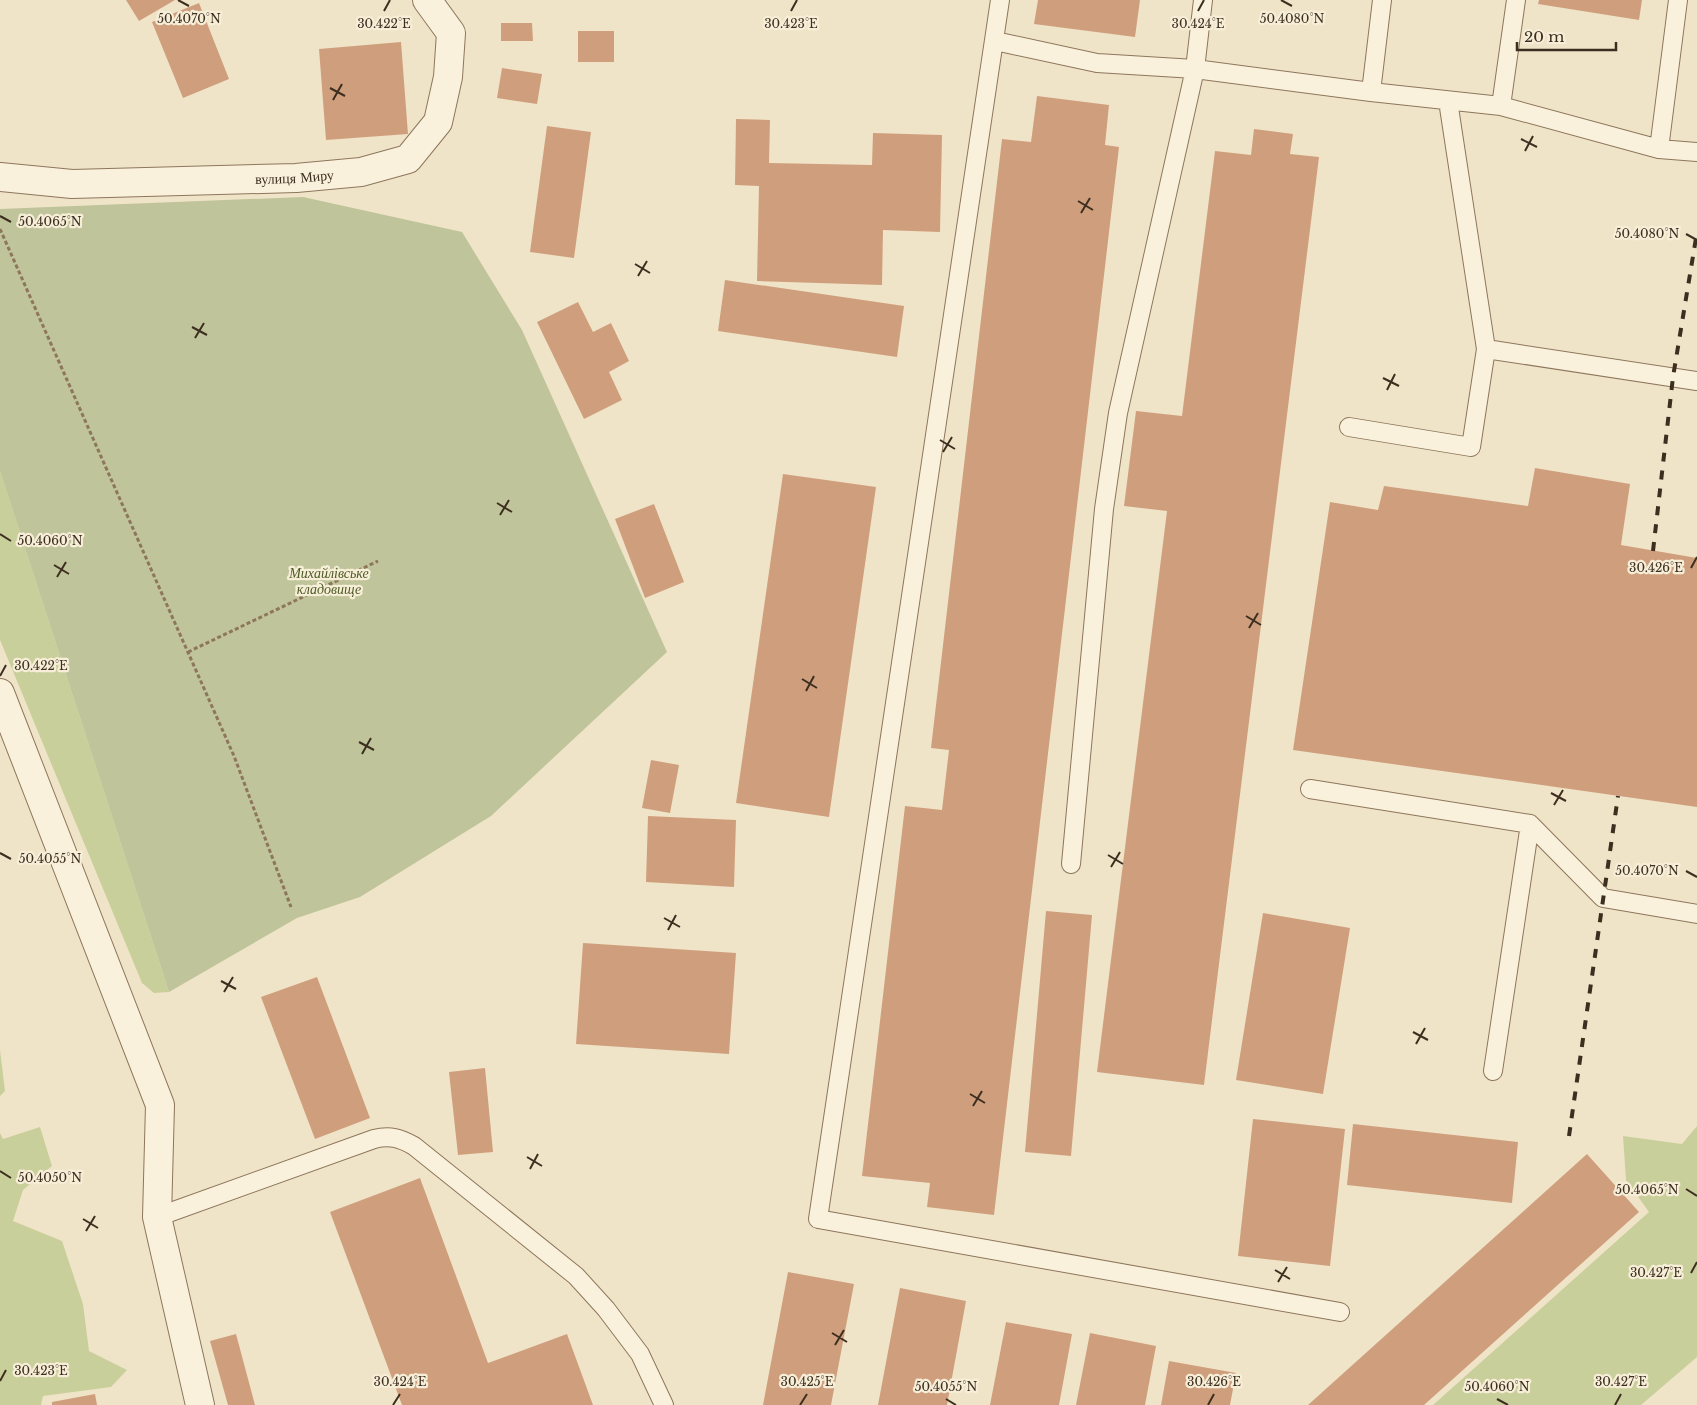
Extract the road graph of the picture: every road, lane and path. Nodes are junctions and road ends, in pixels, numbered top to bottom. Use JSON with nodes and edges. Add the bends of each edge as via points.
{"nodes":[{"id":1,"x":427,"y":0,"type":"edge"},
{"id":2,"x":1000,"y":0,"type":"edge"},
{"id":3,"x":1203,"y":0,"type":"edge"},
{"id":4,"x":1382,"y":0,"type":"edge"},
{"id":5,"x":1516,"y":0,"type":"edge"},
{"id":6,"x":1678,"y":0,"type":"edge"},
{"id":7,"x":995,"y":41,"type":"junction"},
{"id":8,"x":1195,"y":69,"type":"junction"},
{"id":9,"x":1372,"y":92,"type":"junction"},
{"id":10,"x":1448,"y":101,"type":"junction"},
{"id":11,"x":1502,"y":106,"type":"junction"},
{"id":12,"x":1659,"y":150,"type":"junction"},
{"id":13,"x":1697,"y":152,"type":"edge"},
{"id":14,"x":0,"y":177,"type":"edge"},
{"id":15,"x":0,"y":229,"type":"edge"},
{"id":16,"x":1486,"y":348,"type":"junction"},
{"id":17,"x":1697,"y":381,"type":"edge"},
{"id":18,"x":1349,"y":427,"type":"dead end"},
{"id":19,"x":378,"y":561,"type":"dead end"},
{"id":20,"x":188,"y":652,"type":"junction"},
{"id":21,"x":0,"y":693,"type":"edge"},
{"id":22,"x":1310,"y":789,"type":"dead end"},
{"id":23,"x":1530,"y":824,"type":"junction"},
{"id":24,"x":1071,"y":864,"type":"dead end"},
{"id":25,"x":291,"y":908,"type":"dead end"},
{"id":26,"x":1697,"y":914,"type":"edge"},
{"id":27,"x":1493,"y":1071,"type":"dead end"},
{"id":28,"x":158,"y":1217,"type":"junction"},
{"id":29,"x":1340,"y":1312,"type":"dead end"},
{"id":30,"x":200,"y":1405,"type":"edge"},
{"id":31,"x":664,"y":1405,"type":"edge"}],
"edges":[{"from":1,"to":14,"type":"street","name":"вулиця Миру","via":[[451,33],[448,77],[438,122],[408,159],[361,172],[296,178],[72,184]]},
{"from":2,"to":7,"type":"lane"},
{"from":3,"to":8,"type":"lane"},
{"from":4,"to":9,"type":"lane"},
{"from":5,"to":11,"type":"lane"},
{"from":6,"to":12,"type":"lane"},
{"from":7,"to":8,"type":"lane","via":[[1096,63]]},
{"from":7,"to":29,"type":"lane","via":[[818,1219]]},
{"from":8,"to":9,"type":"lane"},
{"from":8,"to":24,"type":"lane","via":[[1118,413],[1104,509]]},
{"from":9,"to":10,"type":"lane"},
{"from":10,"to":11,"type":"lane"},
{"from":10,"to":16,"type":"lane"},
{"from":11,"to":12,"type":"lane"},
{"from":12,"to":13,"type":"lane"},
{"from":15,"to":20,"type":"path"},
{"from":16,"to":17,"type":"lane"},
{"from":16,"to":18,"type":"lane","via":[[1471,447]]},
{"from":19,"to":20,"type":"path"},
{"from":20,"to":25,"type":"path","via":[[234,756]]},
{"from":21,"to":28,"type":"street","via":[[160,1105]]},
{"from":22,"to":23,"type":"lane"},
{"from":23,"to":26,"type":"lane","via":[[1604,898]]},
{"from":23,"to":27,"type":"lane"},
{"from":28,"to":30,"type":"street"},
{"from":28,"to":31,"type":"lane","via":[[374,1139],[397,1138],[414,1146],[576,1276],[640,1354]]}]}
